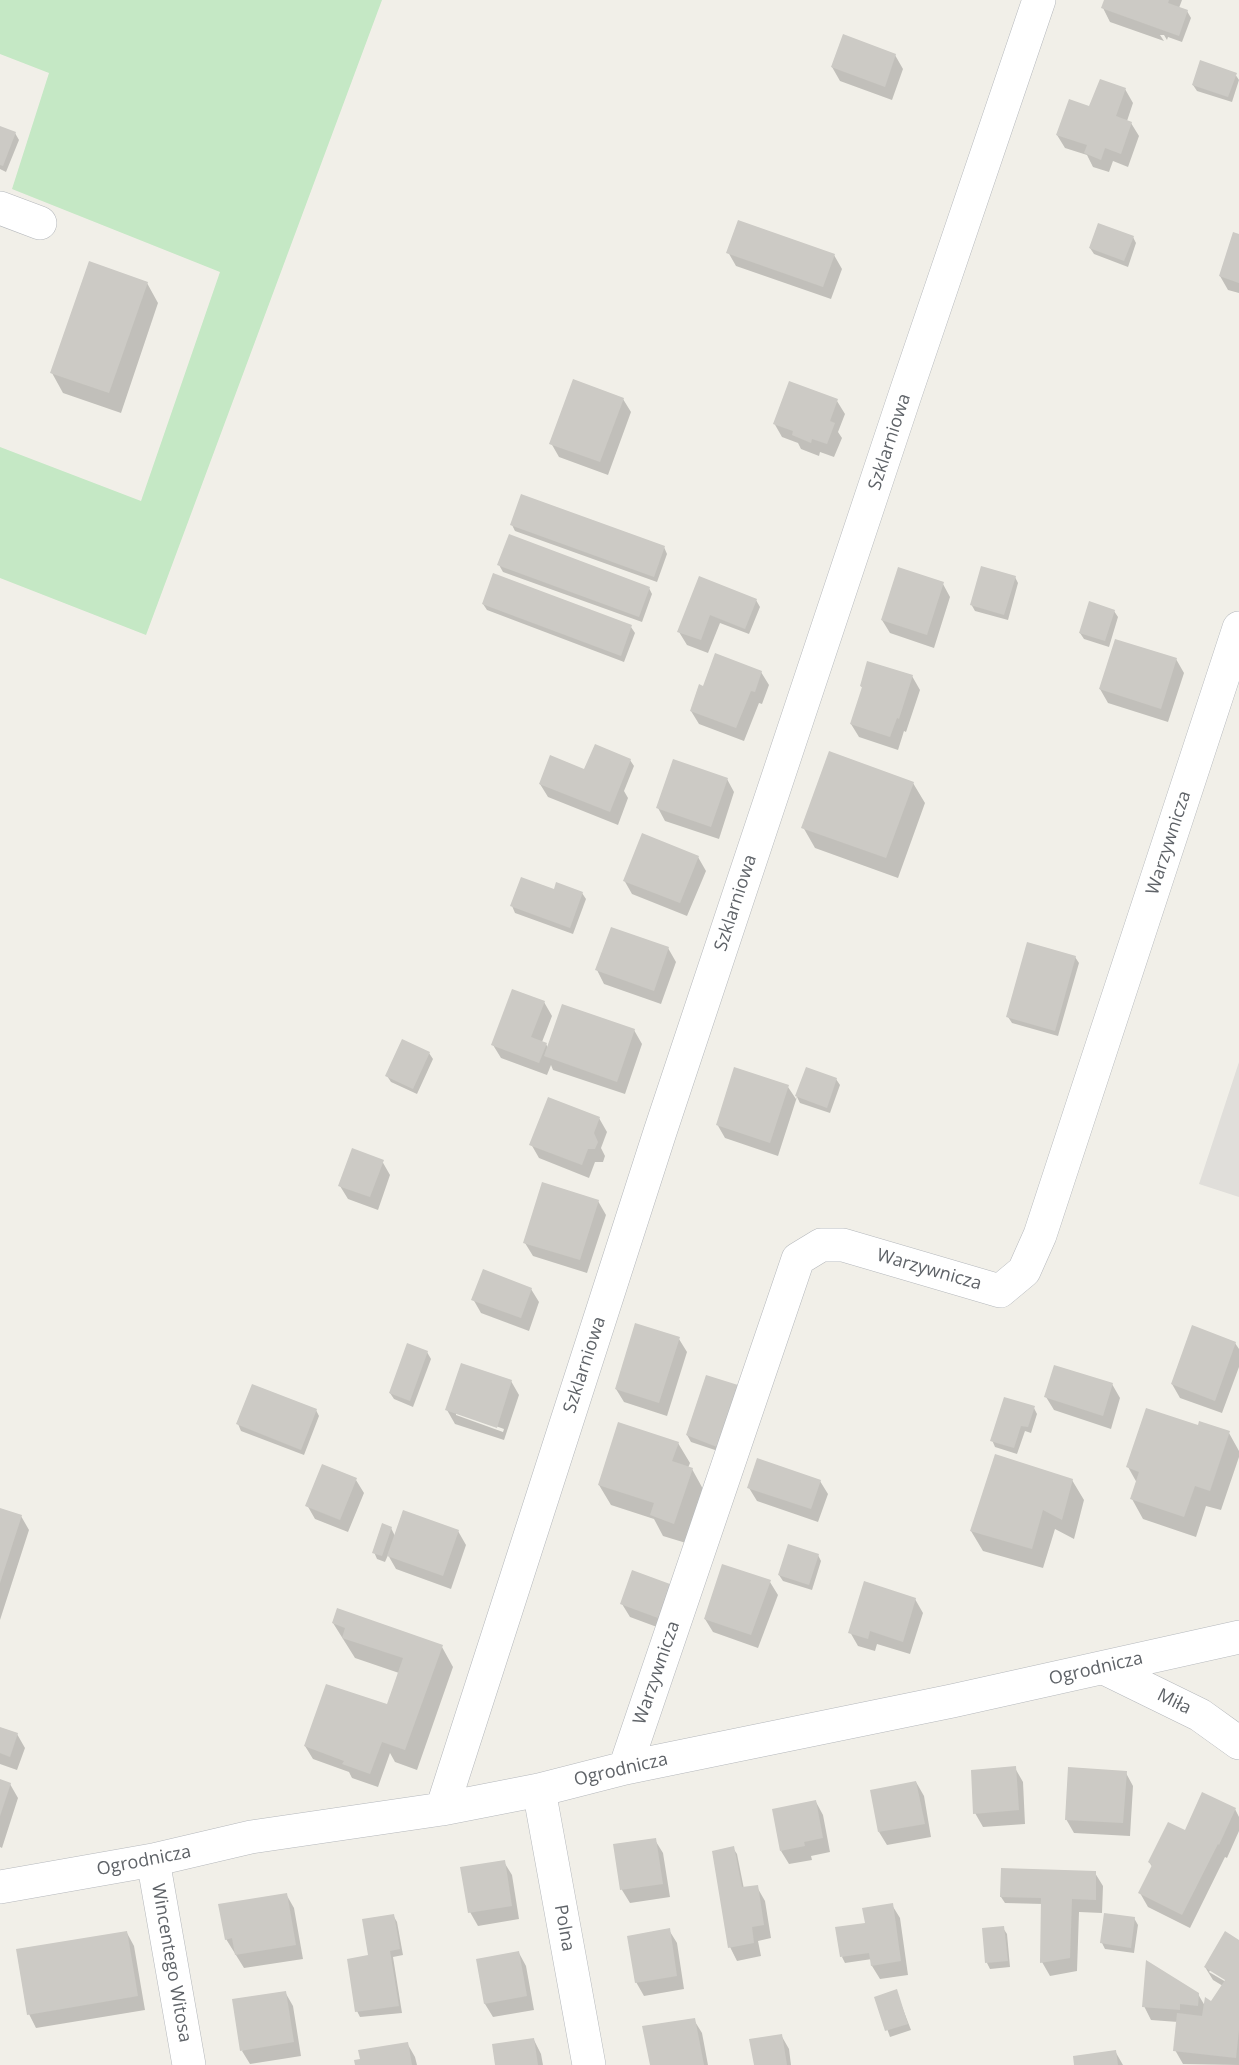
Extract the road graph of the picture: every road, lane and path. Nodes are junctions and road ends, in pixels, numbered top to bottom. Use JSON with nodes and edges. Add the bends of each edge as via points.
{"nodes":[{"id":1,"x":1039,"y":0,"type":"edge"},
{"id":2,"x":0,"y":208,"type":"edge"},
{"id":3,"x":40,"y":223,"type":"dead end"},
{"id":4,"x":1239,"y":628,"type":"edge"},
{"id":5,"x":1239,"y":1637,"type":"edge"},
{"id":6,"x":1104,"y":1668,"type":"junction"},
{"id":7,"x":1239,"y":1743,"type":"edge"},
{"id":8,"x":625,"y":1768,"type":"junction"},
{"id":9,"x":539,"y":1790,"type":"junction"},
{"id":10,"x":442,"y":1809,"type":"junction"},
{"id":11,"x":153,"y":1860,"type":"junction"},
{"id":12,"x":0,"y":1887,"type":"edge"},
{"id":13,"x":189,"y":2065,"type":"edge"},
{"id":14,"x":589,"y":2065,"type":"edge"}],
"edges":[{"from":1,"to":10,"type":"street","name":"Szklarniowa","via":[[672,1098]]},
{"from":2,"to":3,"type":"street"},
{"from":4,"to":8,"type":"street","name":"Warzywnicza","via":[[1040,1236],[1024,1271],[1000,1291],[843,1245],[821,1245],[798,1259]]},
{"from":5,"to":6,"type":"street","name":"Ogrodnicza"},
{"from":6,"to":7,"type":"street","name":"Miła","via":[[1200,1715]]},
{"from":6,"to":8,"type":"street","name":"Ogrodnicza"},
{"from":8,"to":9,"type":"street","name":"Ogrodnicza"},
{"from":9,"to":10,"type":"street","name":"Ogrodnicza"},
{"from":9,"to":14,"type":"street","name":"Polna"},
{"from":10,"to":11,"type":"street","name":"Ogrodnicza","via":[[251,1837]]},
{"from":11,"to":12,"type":"street","name":"Ogrodnicza"},
{"from":11,"to":13,"type":"street","name":"Wincentego Witosa"}]}
